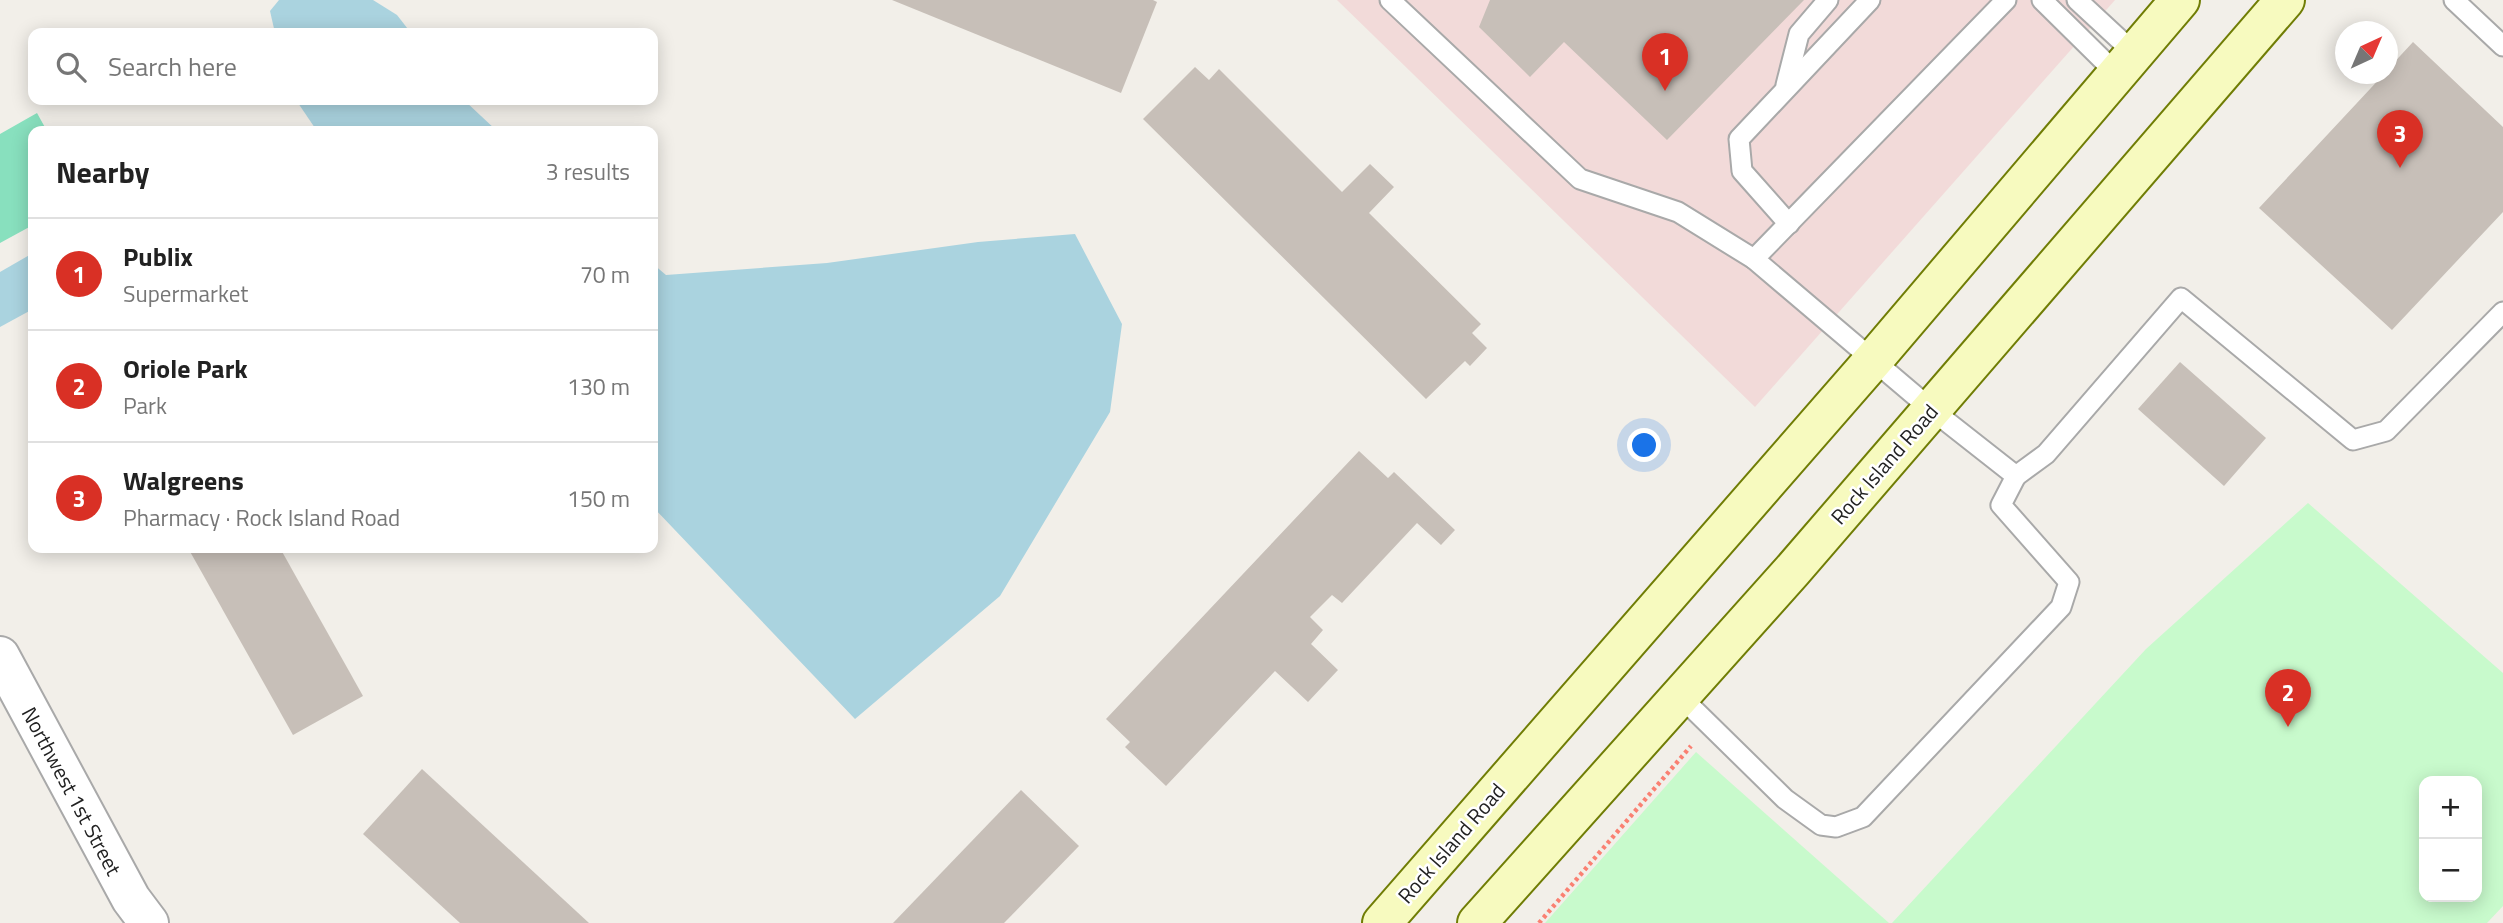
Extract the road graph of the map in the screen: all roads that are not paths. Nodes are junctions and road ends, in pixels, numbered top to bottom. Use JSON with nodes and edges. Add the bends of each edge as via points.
{"nodes":[{"id":1,"x":1390,"y":0,"type":"edge"},
{"id":2,"x":1828,"y":0,"type":"edge"},
{"id":3,"x":1870,"y":0,"type":"edge"},
{"id":4,"x":2006,"y":0,"type":"edge"},
{"id":5,"x":2042,"y":0,"type":"edge"},
{"id":6,"x":2077,"y":0,"type":"edge"},
{"id":7,"x":2180,"y":0,"type":"edge"},
{"id":8,"x":2285,"y":0,"type":"edge"},
{"id":9,"x":2454,"y":0,"type":"edge"},
{"id":10,"x":2503,"y":46,"type":"edge"},
{"id":11,"x":2124,"y":62,"type":"junction"},
{"id":12,"x":1784,"y":89,"type":"junction"},
{"id":13,"x":1789,"y":224,"type":"dead end"},
{"id":14,"x":1754,"y":259,"type":"junction"},
{"id":15,"x":2503,"y":312,"type":"edge"},
{"id":16,"x":1875,"y":358,"type":"junction"},
{"id":17,"x":1932,"y":410,"type":"junction"},
{"id":18,"x":2016,"y":475,"type":"junction"},
{"id":19,"x":0,"y":656,"type":"edge"},
{"id":20,"x":1681,"y":697,"type":"junction"},
{"id":21,"x":149,"y":923,"type":"edge"},
{"id":22,"x":1382,"y":923,"type":"edge"},
{"id":23,"x":1477,"y":923,"type":"edge"}],
"edges":[{"from":1,"to":14,"type":"lane","via":[[1580,179],[1678,212]]},
{"from":2,"to":12,"type":"lane","via":[[1799,34]]},
{"from":3,"to":12,"type":"lane"},
{"from":4,"to":14,"type":"lane"},
{"from":5,"to":11,"type":"lane"},
{"from":6,"to":11,"type":"lane"},
{"from":7,"to":11,"type":"main road","name":"Rock Island Road"},
{"from":8,"to":17,"type":"main road","name":"Rock Island Road"},
{"from":9,"to":10,"type":"lane"},
{"from":11,"to":16,"type":"main road","name":"Rock Island Road"},
{"from":12,"to":13,"type":"lane","via":[[1740,139],[1742,171]]},
{"from":14,"to":16,"type":"lane"},
{"from":15,"to":18,"type":"lane","via":[[2386,431],[2353,440],[2181,298],[2046,454]]},
{"from":16,"to":17,"type":"lane"},
{"from":16,"to":22,"type":"main road","name":"Rock Island Road"},
{"from":17,"to":18,"type":"lane"},
{"from":17,"to":20,"type":"main road","name":"Rock Island Road"},
{"from":18,"to":20,"type":"lane","via":[[2001,505],[2069,582],[2061,607],[1863,817],[1836,827],[1821,825],[1785,799]]},
{"from":19,"to":21,"type":"street","name":"Northwest 1st Street","via":[[111,863]]},
{"from":20,"to":23,"type":"main road","name":"Rock Island Road"}]}
